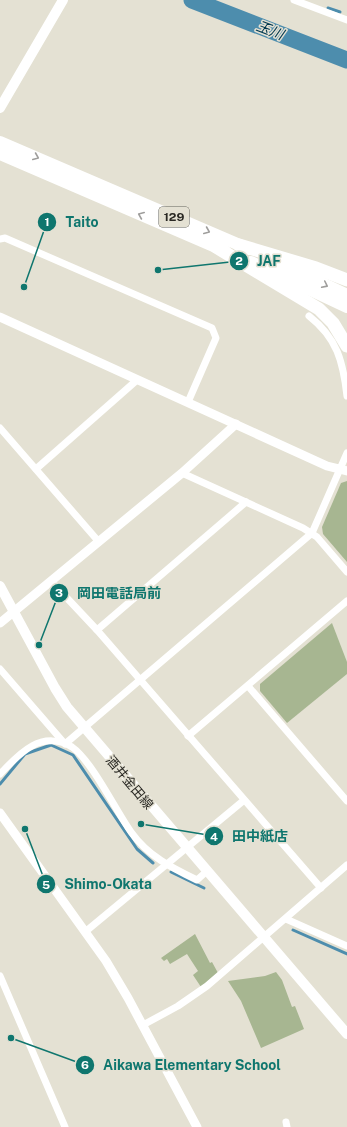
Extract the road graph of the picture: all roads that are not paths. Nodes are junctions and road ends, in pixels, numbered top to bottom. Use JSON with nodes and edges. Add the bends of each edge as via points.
{"nodes":[{"id":1,"x":63,"y":0,"type":"edge"},
{"id":2,"x":294,"y":0,"type":"edge"},
{"id":3,"x":346,"y":19,"type":"edge"},
{"id":4,"x":0,"y":108,"type":"edge"},
{"id":5,"x":0,"y":142,"type":"edge"},
{"id":6,"x":0,"y":154,"type":"edge"},
{"id":7,"x":0,"y":239,"type":"edge"},
{"id":8,"x":239,"y":244,"type":"junction"},
{"id":9,"x":216,"y":247,"type":"junction"},
{"id":10,"x":347,"y":280,"type":"edge"},
{"id":11,"x":347,"y":295,"type":"edge"},
{"id":12,"x":347,"y":307,"type":"edge"},
{"id":13,"x":309,"y":316,"type":"dead end"},
{"id":14,"x":0,"y":317,"type":"edge"},
{"id":15,"x":347,"y":346,"type":"edge"},
{"id":16,"x":137,"y":380,"type":"junction"},
{"id":17,"x":347,"y":396,"type":"edge"},
{"id":18,"x":188,"y":402,"type":"junction"},
{"id":19,"x":236,"y":424,"type":"junction"},
{"id":20,"x":0,"y":428,"type":"edge"},
{"id":21,"x":347,"y":453,"type":"edge"},
{"id":22,"x":36,"y":469,"type":"junction"},
{"id":23,"x":343,"y":470,"type":"edge"},
{"id":24,"x":182,"y":473,"type":"junction"},
{"id":25,"x":246,"y":502,"type":"junction"},
{"id":26,"x":312,"y":533,"type":"junction"},
{"id":27,"x":99,"y":542,"type":"junction"},
{"id":28,"x":347,"y":572,"type":"edge"},
{"id":29,"x":51,"y":580,"type":"junction"},
{"id":30,"x":0,"y":586,"type":"edge"},
{"id":31,"x":347,"y":601,"type":"edge"},
{"id":32,"x":14,"y":612,"type":"junction"},
{"id":33,"x":0,"y":623,"type":"edge"},
{"id":34,"x":97,"y":630,"type":"junction"},
{"id":35,"x":0,"y":668,"type":"edge"},
{"id":36,"x":138,"y":680,"type":"junction"},
{"id":37,"x":248,"y":686,"type":"junction"},
{"id":38,"x":84,"y":728,"type":"junction"},
{"id":39,"x":188,"y":736,"type":"junction"},
{"id":40,"x":65,"y":744,"type":"junction"},
{"id":41,"x":0,"y":774,"type":"edge"},
{"id":42,"x":243,"y":801,"type":"junction"},
{"id":43,"x":347,"y":801,"type":"edge"},
{"id":44,"x":0,"y":813,"type":"edge"},
{"id":45,"x":187,"y":848,"type":"junction"},
{"id":46,"x":166,"y":865,"type":"junction"},
{"id":47,"x":347,"y":865,"type":"edge"},
{"id":48,"x":207,"y":871,"type":"junction"},
{"id":49,"x":321,"y":888,"type":"junction"},
{"id":50,"x":286,"y":919,"type":"junction"},
{"id":51,"x":85,"y":932,"type":"junction"},
{"id":52,"x":265,"y":938,"type":"junction"},
{"id":53,"x":347,"y":946,"type":"edge"},
{"id":54,"x":0,"y":976,"type":"edge"},
{"id":55,"x":143,"y":1025,"type":"junction"},
{"id":56,"x":347,"y":1034,"type":"edge"},
{"id":57,"x":65,"y":1127,"type":"edge"},
{"id":58,"x":197,"y":1127,"type":"edge"}],
"edges":[{"from":1,"to":4,"type":"main road"},
{"from":2,"to":3,"type":"street"},
{"from":5,"to":8,"type":"highway","number":"129","one_way":true},
{"from":9,"to":6,"type":"highway","number":"129","one_way":true},
{"from":7,"to":18,"type":"street","via":[[5,238],[212,328],[216,338]]},
{"from":8,"to":10,"type":"highway"},
{"from":8,"to":11,"type":"highway","number":"129","one_way":true},
{"from":9,"to":12,"type":"highway","number":"129"},
{"from":9,"to":15,"type":"highway","via":[[319,309],[333,323]]},
{"from":13,"to":17,"type":"street","via":[[323,327],[333,343],[343,368]]},
{"from":14,"to":16,"type":"street"},
{"from":16,"to":18,"type":"street"},
{"from":16,"to":22,"type":"street"},
{"from":18,"to":19,"type":"street"},
{"from":19,"to":23,"type":"street","via":[[326,466]]},
{"from":19,"to":24,"type":"street"},
{"from":20,"to":22,"type":"street"},
{"from":21,"to":23,"type":"street"},
{"from":22,"to":27,"type":"street"},
{"from":23,"to":26,"type":"street"},
{"from":24,"to":25,"type":"street"},
{"from":24,"to":27,"type":"street"},
{"from":25,"to":26,"type":"street"},
{"from":25,"to":34,"type":"street"},
{"from":26,"to":28,"type":"street"},
{"from":26,"to":36,"type":"street"},
{"from":27,"to":29,"type":"street"},
{"from":29,"to":32,"type":"street"},
{"from":29,"to":34,"type":"street"},
{"from":30,"to":32,"type":"main road","name":"酒井金田線"},
{"from":31,"to":37,"type":"street"},
{"from":32,"to":33,"type":"street"},
{"from":32,"to":38,"type":"main road","name":"酒井金田線","via":[[55,688]]},
{"from":34,"to":36,"type":"street"},
{"from":35,"to":40,"type":"street"},
{"from":36,"to":38,"type":"street"},
{"from":36,"to":39,"type":"street"},
{"from":37,"to":39,"type":"street"},
{"from":37,"to":43,"type":"street"},
{"from":38,"to":40,"type":"street"},
{"from":38,"to":45,"type":"main road","name":"酒井金田線"},
{"from":39,"to":42,"type":"street"},
{"from":40,"to":41,"type":"street","via":[[54,740],[33,745],[22,752]]},
{"from":40,"to":46,"type":"street","via":[[73,748],[85,761],[132,833],[149,852]]},
{"from":42,"to":45,"type":"street"},
{"from":42,"to":49,"type":"street"},
{"from":44,"to":51,"type":"street"},
{"from":45,"to":46,"type":"street"},
{"from":45,"to":48,"type":"main road","name":"酒井金田線"},
{"from":46,"to":48,"type":"street","via":[[197,880]]},
{"from":46,"to":51,"type":"street"},
{"from":47,"to":49,"type":"street"},
{"from":48,"to":52,"type":"main road","name":"酒井金田線"},
{"from":49,"to":50,"type":"street"},
{"from":50,"to":52,"type":"street"},
{"from":50,"to":53,"type":"street"},
{"from":51,"to":55,"type":"street","via":[[106,961]]},
{"from":52,"to":55,"type":"street","via":[[208,986]]},
{"from":52,"to":56,"type":"main road","name":"酒井金田線"},
{"from":54,"to":57,"type":"street"},
{"from":55,"to":58,"type":"street"}]}
